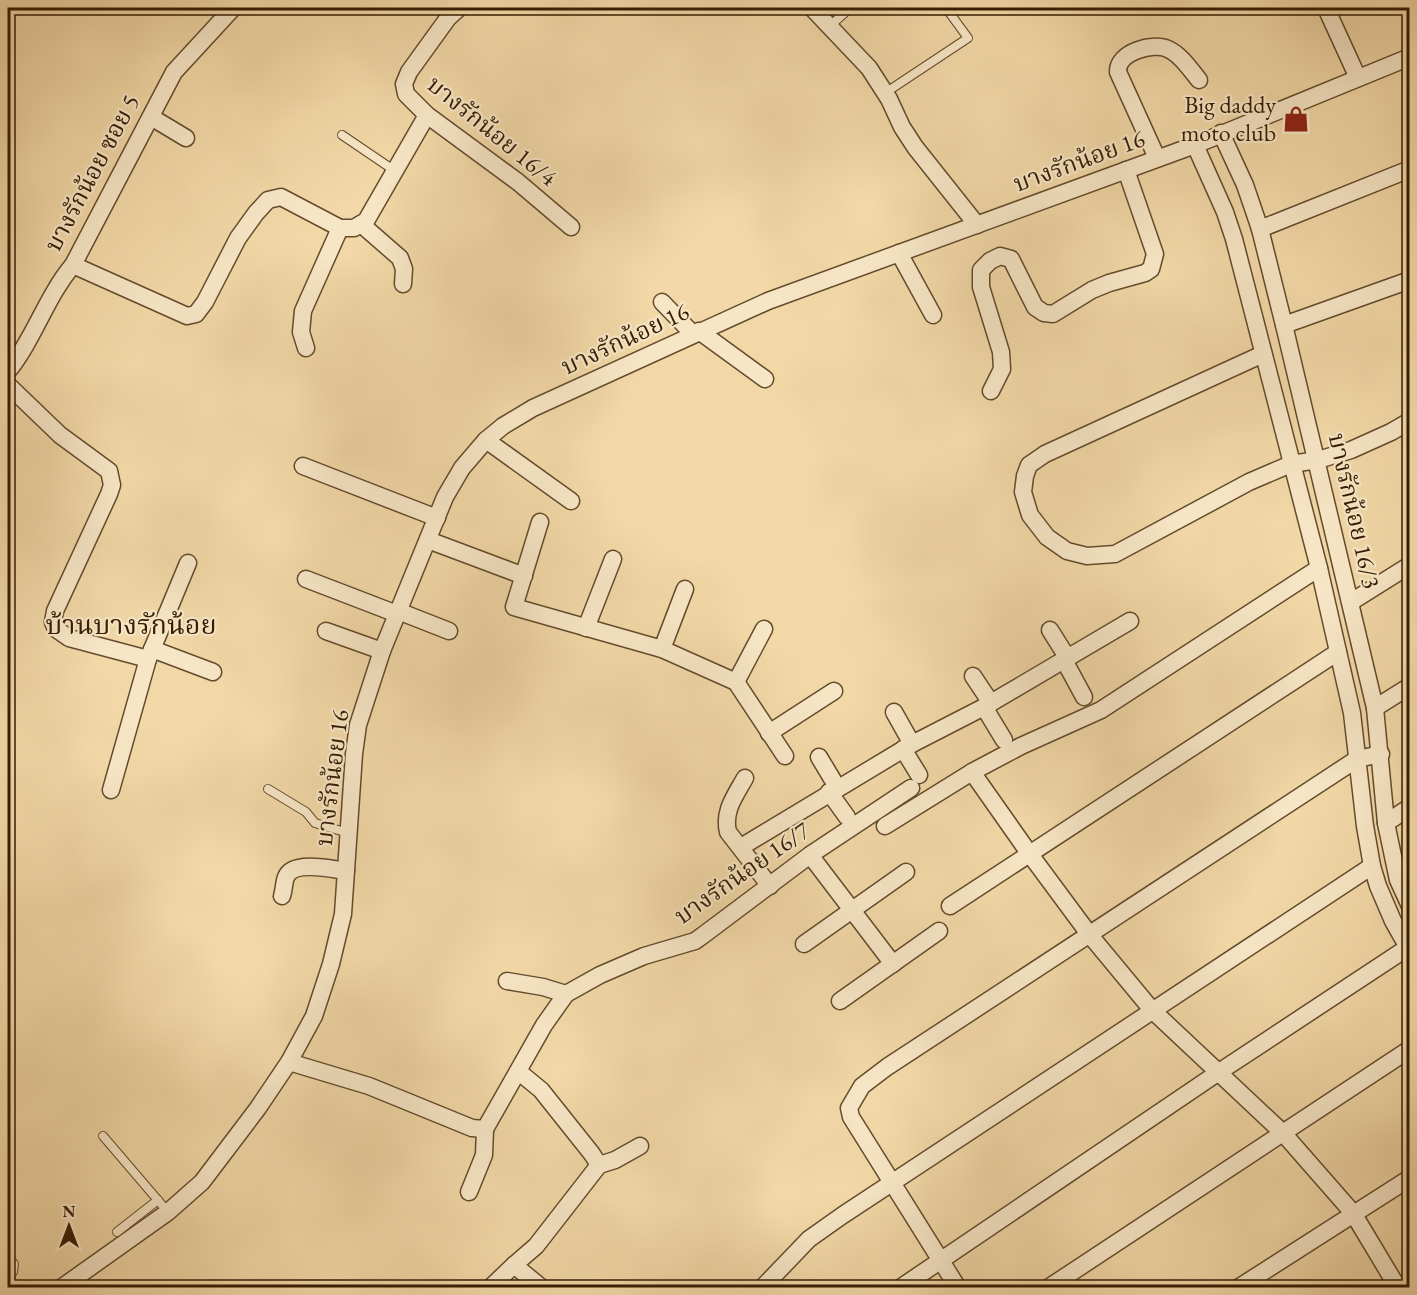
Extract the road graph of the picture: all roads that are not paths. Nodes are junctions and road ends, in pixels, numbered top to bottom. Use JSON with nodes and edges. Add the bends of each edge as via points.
{"nodes":[{"id":1,"x":233,"y":8,"type":"edge"},
{"id":2,"x":459,"y":8,"type":"edge"},
{"id":3,"x":812,"y":8,"type":"edge"},
{"id":4,"x":849,"y":8,"type":"edge"},
{"id":5,"x":945,"y":8,"type":"edge"},
{"id":6,"x":1326,"y":8,"type":"edge"},
{"id":7,"x":830,"y":26,"type":"junction"},
{"id":8,"x":1410,"y":57,"type":"edge"},
{"id":9,"x":1358,"y":78,"type":"junction"},
{"id":10,"x":1199,"y":80,"type":"dead end"},
{"id":11,"x":885,"y":93,"type":"junction"},
{"id":12,"x":427,"y":115,"type":"junction"},
{"id":13,"x":151,"y":117,"type":"junction"},
{"id":14,"x":1221,"y":133,"type":"junction"},
{"id":15,"x":342,"y":135,"type":"dead end"},
{"id":16,"x":186,"y":138,"type":"dead end"},
{"id":17,"x":1195,"y":145,"type":"junction"},
{"id":18,"x":1157,"y":158,"type":"junction"},
{"id":19,"x":1410,"y":169,"type":"edge"},
{"id":20,"x":395,"y":171,"type":"junction"},
{"id":21,"x":1126,"y":171,"type":"junction"},
{"id":22,"x":1250,"y":202,"type":"junction"},
{"id":23,"x":1225,"y":212,"type":"junction"},
{"id":24,"x":361,"y":224,"type":"junction"},
{"id":25,"x":977,"y":225,"type":"junction"},
{"id":26,"x":571,"y":226,"type":"dead end"},
{"id":27,"x":340,"y":228,"type":"junction"},
{"id":28,"x":1260,"y":229,"type":"junction"},
{"id":29,"x":899,"y":253,"type":"junction"},
{"id":30,"x":73,"y":265,"type":"junction"},
{"id":31,"x":1410,"y":280,"type":"edge"},
{"id":32,"x":403,"y":284,"type":"dead end"},
{"id":33,"x":662,"y":302,"type":"dead end"},
{"id":34,"x":933,"y":315,"type":"dead end"},
{"id":35,"x":1284,"y":325,"type":"junction"},
{"id":36,"x":696,"y":332,"type":"junction"},
{"id":37,"x":306,"y":348,"type":"dead end"},
{"id":38,"x":1263,"y":354,"type":"junction"},
{"id":39,"x":8,"y":371,"type":"edge"},
{"id":40,"x":765,"y":379,"type":"dead end"},
{"id":41,"x":8,"y":385,"type":"edge"},
{"id":42,"x":991,"y":391,"type":"dead end"},
{"id":43,"x":1410,"y":421,"type":"edge"},
{"id":44,"x":486,"y":440,"type":"junction"},
{"id":45,"x":1318,"y":460,"type":"junction"},
{"id":46,"x":1291,"y":464,"type":"junction"},
{"id":47,"x":303,"y":466,"type":"dead end"},
{"id":48,"x":571,"y":501,"type":"dead end"},
{"id":49,"x":437,"y":518,"type":"junction"},
{"id":50,"x":540,"y":522,"type":"dead end"},
{"id":51,"x":428,"y":540,"type":"junction"},
{"id":52,"x":613,"y":559,"type":"dead end"},
{"id":53,"x":188,"y":563,"type":"dead end"},
{"id":54,"x":1410,"y":565,"type":"edge"},
{"id":55,"x":1319,"y":568,"type":"junction"},
{"id":56,"x":524,"y":576,"type":"junction"},
{"id":57,"x":306,"y":579,"type":"dead end"},
{"id":58,"x":685,"y":589,"type":"dead end"},
{"id":59,"x":1351,"y":602,"type":"junction"},
{"id":60,"x":398,"y":612,"type":"junction"},
{"id":61,"x":1130,"y":621,"type":"dead end"},
{"id":62,"x":586,"y":628,"type":"junction"},
{"id":63,"x":764,"y":629,"type":"dead end"},
{"id":64,"x":1050,"y":630,"type":"dead end"},
{"id":65,"x":326,"y":631,"type":"dead end"},
{"id":66,"x":449,"y":631,"type":"dead end"},
{"id":67,"x":662,"y":649,"type":"junction"},
{"id":68,"x":382,"y":651,"type":"junction"},
{"id":69,"x":1338,"y":652,"type":"junction"},
{"id":70,"x":150,"y":654,"type":"junction"},
{"id":71,"x":1066,"y":658,"type":"junction"},
{"id":72,"x":213,"y":672,"type":"dead end"},
{"id":73,"x":973,"y":676,"type":"dead end"},
{"id":74,"x":736,"y":682,"type":"junction"},
{"id":75,"x":1410,"y":686,"type":"edge"},
{"id":76,"x":834,"y":691,"type":"dead end"},
{"id":77,"x":1084,"y":697,"type":"dead end"},
{"id":78,"x":988,"y":705,"type":"junction"},
{"id":79,"x":1375,"y":708,"type":"junction"},
{"id":80,"x":894,"y":712,"type":"dead end"},
{"id":81,"x":769,"y":733,"type":"junction"},
{"id":82,"x":1004,"y":740,"type":"dead end"},
{"id":83,"x":907,"y":746,"type":"junction"},
{"id":84,"x":1381,"y":754,"type":"junction"},
{"id":85,"x":785,"y":756,"type":"dead end"},
{"id":86,"x":819,"y":757,"type":"dead end"},
{"id":87,"x":1357,"y":759,"type":"junction"},
{"id":88,"x":972,"y":772,"type":"junction"},
{"id":89,"x":745,"y":778,"type":"dead end"},
{"id":90,"x":268,"y":789,"type":"dead end"},
{"id":91,"x":111,"y":790,"type":"dead end"},
{"id":92,"x":833,"y":790,"type":"junction"},
{"id":93,"x":1410,"y":807,"type":"edge"},
{"id":94,"x":847,"y":817,"type":"dead end"},
{"id":95,"x":1386,"y":823,"type":"junction"},
{"id":96,"x":885,"y":826,"type":"dead end"},
{"id":97,"x":348,"y":833,"type":"junction"},
{"id":98,"x":741,"y":847,"type":"junction"},
{"id":99,"x":1029,"y":853,"type":"junction"},
{"id":100,"x":810,"y":855,"type":"junction"},
{"id":101,"x":1372,"y":866,"type":"junction"},
{"id":102,"x":345,"y":871,"type":"junction"},
{"id":103,"x":906,"y":872,"type":"dead end"},
{"id":104,"x":770,"y":886,"type":"junction"},
{"id":105,"x":282,"y":896,"type":"dead end"},
{"id":106,"x":950,"y":906,"type":"dead end"},
{"id":107,"x":1410,"y":906,"type":"edge"},
{"id":108,"x":854,"y":910,"type":"junction"},
{"id":109,"x":939,"y":931,"type":"dead end"},
{"id":110,"x":1089,"y":934,"type":"junction"},
{"id":111,"x":804,"y":944,"type":"dead end"},
{"id":112,"x":1408,"y":949,"type":"edge"},
{"id":113,"x":893,"y":964,"type":"junction"},
{"id":114,"x":507,"y":981,"type":"dead end"},
{"id":115,"x":566,"y":994,"type":"junction"},
{"id":116,"x":840,"y":1001,"type":"dead end"},
{"id":117,"x":1152,"y":1010,"type":"junction"},
{"id":118,"x":1410,"y":1049,"type":"edge"},
{"id":119,"x":289,"y":1062,"type":"junction"},
{"id":120,"x":519,"y":1072,"type":"junction"},
{"id":121,"x":1219,"y":1072,"type":"junction"},
{"id":122,"x":485,"y":1129,"type":"junction"},
{"id":123,"x":1283,"y":1133,"type":"junction"},
{"id":124,"x":103,"y":1136,"type":"dead end"},
{"id":125,"x":640,"y":1146,"type":"dead end"},
{"id":126,"x":599,"y":1165,"type":"junction"},
{"id":127,"x":1410,"y":1178,"type":"edge"},
{"id":128,"x":892,"y":1184,"type":"junction"},
{"id":129,"x":469,"y":1192,"type":"dead end"},
{"id":130,"x":163,"y":1206,"type":"junction"},
{"id":131,"x":1353,"y":1213,"type":"junction"},
{"id":132,"x":117,"y":1232,"type":"dead end"},
{"id":133,"x":8,"y":1256,"type":"edge"},
{"id":134,"x":941,"y":1260,"type":"junction"},
{"id":135,"x":514,"y":1265,"type":"junction"},
{"id":136,"x":8,"y":1277,"type":"edge"},
{"id":137,"x":62,"y":1287,"type":"edge"},
{"id":138,"x":490,"y":1287,"type":"edge"},
{"id":139,"x":542,"y":1287,"type":"edge"},
{"id":140,"x":762,"y":1287,"type":"edge"},
{"id":141,"x":900,"y":1287,"type":"edge"},
{"id":142,"x":958,"y":1287,"type":"edge"},
{"id":143,"x":1048,"y":1287,"type":"edge"},
{"id":144,"x":1238,"y":1287,"type":"edge"},
{"id":145,"x":1398,"y":1287,"type":"edge"}],
"edges":[{"from":1,"to":13,"type":"street","name":"บางรักน้อย ซอย 5","via":[[174,72]]},
{"from":2,"to":12,"type":"street","name":"บางรักน้อย 16/4","via":[[404,84],[406,94]]},
{"from":3,"to":7,"type":"street"},
{"from":4,"to":7,"type":"lane"},
{"from":5,"to":11,"type":"lane","via":[[968,38]]},
{"from":6,"to":9,"type":"street"},
{"from":7,"to":11,"type":"street","via":[[869,68]]},
{"from":8,"to":9,"type":"street","name":"บางรักน้อย 16"},
{"from":9,"to":14,"type":"street","name":"บางรักน้อย 16"},
{"from":10,"to":18,"type":"street","via":[[1180,57],[1156,45],[1134,52],[1118,66]]},
{"from":11,"to":25,"type":"street","via":[[915,147]]},
{"from":12,"to":20,"type":"street"},
{"from":12,"to":26,"type":"street","name":"บางรักน้อย 16/4"},
{"from":13,"to":16,"type":"street"},
{"from":13,"to":30,"type":"street","name":"บางรักน้อย ซอย 5"},
{"from":14,"to":17,"type":"street","name":"บางรักน้อย 16"},
{"from":14,"to":22,"type":"street","name":"บางรักน้อย 16/3"},
{"from":15,"to":20,"type":"lane"},
{"from":17,"to":18,"type":"street","name":"บางรักน้อย 16"},
{"from":17,"to":23,"type":"street"},
{"from":18,"to":21,"type":"street","name":"บางรักน้อย 16"},
{"from":19,"to":28,"type":"street"},
{"from":20,"to":24,"type":"street"},
{"from":21,"to":25,"type":"street","name":"บางรักน้อย 16"},
{"from":21,"to":42,"type":"street","via":[[1155,254],[1151,269],[1092,290],[1053,314],[1035,307],[1011,260],[1000,256],[990,261],[981,270],[981,287],[1001,352],[1002,369]]},
{"from":22,"to":23,"type":"street"},
{"from":22,"to":28,"type":"street","name":"บางรักน้อย 16/3"},
{"from":23,"to":38,"type":"street"},
{"from":24,"to":27,"type":"street"},
{"from":24,"to":32,"type":"street","via":[[400,258]]},
{"from":25,"to":29,"type":"street","name":"บางรักน้อย 16"},
{"from":27,"to":30,"type":"street","via":[[281,197],[268,200],[238,238],[205,302],[196,314],[187,316]]},
{"from":27,"to":37,"type":"street","via":[[303,311],[301,333]]},
{"from":28,"to":35,"type":"street","name":"บางรักน้อย 16/3"},
{"from":29,"to":34,"type":"street"},
{"from":29,"to":36,"type":"street","name":"บางรักน้อย 16"},
{"from":30,"to":39,"type":"street","name":"บางรักน้อย ซอย 5"},
{"from":31,"to":35,"type":"street"},
{"from":33,"to":36,"type":"street"},
{"from":35,"to":45,"type":"street","name":"บางรักน้อย 16/3"},
{"from":36,"to":40,"type":"street"},
{"from":36,"to":44,"type":"street","name":"บางรักน้อย 16","via":[[533,408]]},
{"from":38,"to":46,"type":"street"},
{"from":38,"to":46,"type":"street","via":[[1045,454],[1029,465],[1023,492],[1030,514],[1047,537],[1067,550],[1088,556],[1115,554],[1248,482]]},
{"from":41,"to":70,"type":"street","via":[[60,435],[110,471],[112,479],[110,495],[53,622],[63,634]]},
{"from":43,"to":45,"type":"street","via":[[1351,450]]},
{"from":44,"to":48,"type":"street"},
{"from":44,"to":49,"type":"street","name":"บางรักน้อย 16","via":[[462,468]]},
{"from":45,"to":46,"type":"street"},
{"from":45,"to":59,"type":"street","name":"บางรักน้อย 16/3"},
{"from":46,"to":55,"type":"street"},
{"from":47,"to":49,"type":"street"},
{"from":49,"to":51,"type":"street","name":"บางรักน้อย 16"},
{"from":50,"to":56,"type":"street"},
{"from":51,"to":56,"type":"street"},
{"from":51,"to":60,"type":"street","name":"บางรักน้อย 16"},
{"from":52,"to":62,"type":"street"},
{"from":53,"to":70,"type":"street"},
{"from":54,"to":59,"type":"street"},
{"from":55,"to":69,"type":"street"},
{"from":55,"to":88,"type":"street","via":[[1101,710]]},
{"from":56,"to":62,"type":"street","via":[[514,607]]},
{"from":57,"to":60,"type":"street"},
{"from":58,"to":67,"type":"street"},
{"from":59,"to":79,"type":"street","name":"บางรักน้อย 16/3"},
{"from":60,"to":66,"type":"street"},
{"from":60,"to":68,"type":"street","name":"บางรักน้อย 16"},
{"from":61,"to":71,"type":"street"},
{"from":62,"to":67,"type":"street"},
{"from":63,"to":74,"type":"street"},
{"from":64,"to":71,"type":"street"},
{"from":65,"to":68,"type":"street"},
{"from":67,"to":74,"type":"street"},
{"from":68,"to":97,"type":"street","name":"บางรักน้อย 16","via":[[358,724]]},
{"from":69,"to":87,"type":"street","via":[[1352,712]]},
{"from":69,"to":99,"type":"street"},
{"from":70,"to":72,"type":"street"},
{"from":70,"to":91,"type":"street"},
{"from":71,"to":77,"type":"street"},
{"from":71,"to":78,"type":"street"},
{"from":73,"to":78,"type":"street"},
{"from":74,"to":81,"type":"street"},
{"from":75,"to":79,"type":"street"},
{"from":76,"to":81,"type":"street"},
{"from":78,"to":82,"type":"street"},
{"from":78,"to":83,"type":"street"},
{"from":79,"to":84,"type":"street","name":"บางรักน้อย 16/3"},
{"from":80,"to":83,"type":"street"},
{"from":81,"to":85,"type":"street"},
{"from":83,"to":92,"type":"street"},
{"from":83,"to":100,"type":"street","name":"บางรักน้อย 16/7","via":[[915,781]]},
{"from":84,"to":87,"type":"street"},
{"from":84,"to":95,"type":"street","name":"บางรักน้อย 16/3"},
{"from":86,"to":92,"type":"street"},
{"from":87,"to":101,"type":"street"},
{"from":87,"to":110,"type":"street"},
{"from":88,"to":96,"type":"street"},
{"from":88,"to":99,"type":"street"},
{"from":89,"to":98,"type":"street","via":[[728,808],[726,822],[728,832]]},
{"from":90,"to":97,"type":"lane","via":[[306,812],[315,822]]},
{"from":92,"to":94,"type":"street"},
{"from":92,"to":98,"type":"street"},
{"from":93,"to":95,"type":"street"},
{"from":95,"to":107,"type":"street","name":"บางรักน้อย 16/3","via":[[1398,880]]},
{"from":97,"to":102,"type":"street","name":"บางรักน้อย 16"},
{"from":98,"to":104,"type":"street"},
{"from":99,"to":106,"type":"street"},
{"from":99,"to":110,"type":"street"},
{"from":100,"to":104,"type":"street","name":"บางรักน้อย 16/7"},
{"from":100,"to":108,"type":"street"},
{"from":101,"to":112,"type":"street"},
{"from":101,"to":117,"type":"street"},
{"from":102,"to":105,"type":"street","via":[[313,867],[294,870],[286,877]]},
{"from":102,"to":119,"type":"street","name":"บางรักน้อย 16","via":[[343,914],[331,964],[314,1016]]},
{"from":103,"to":108,"type":"street"},
{"from":104,"to":115,"type":"street","name":"บางรักน้อย 16/7","via":[[694,941],[644,956]]},
{"from":108,"to":111,"type":"street"},
{"from":108,"to":113,"type":"street"},
{"from":109,"to":113,"type":"street"},
{"from":110,"to":117,"type":"street"},
{"from":110,"to":128,"type":"street","via":[[862,1086],[849,1108],[851,1117]]},
{"from":112,"to":121,"type":"street"},
{"from":113,"to":116,"type":"street"},
{"from":114,"to":115,"type":"street"},
{"from":115,"to":120,"type":"street","name":"บางรักน้อย 16/7"},
{"from":117,"to":121,"type":"street"},
{"from":117,"to":128,"type":"street"},
{"from":118,"to":123,"type":"street"},
{"from":119,"to":122,"type":"street","via":[[369,1086],[472,1128]]},
{"from":119,"to":130,"type":"street","name":"บางรักน้อย 16","via":[[201,1182]]},
{"from":120,"to":122,"type":"street","name":"บางรักน้อย 16/7"},
{"from":120,"to":126,"type":"street","via":[[541,1090]]},
{"from":121,"to":123,"type":"street"},
{"from":121,"to":134,"type":"street"},
{"from":122,"to":129,"type":"street","via":[[484,1155]]},
{"from":123,"to":131,"type":"street"},
{"from":123,"to":143,"type":"street"},
{"from":124,"to":130,"type":"lane"},
{"from":125,"to":126,"type":"street"},
{"from":126,"to":135,"type":"street","via":[[536,1246]]},
{"from":127,"to":131,"type":"street"},
{"from":128,"to":134,"type":"street"},
{"from":128,"to":140,"type":"street","via":[[809,1239]]},
{"from":130,"to":132,"type":"lane"},
{"from":130,"to":137,"type":"street","name":"บางรักน้อย 16"},
{"from":131,"to":144,"type":"street"},
{"from":131,"to":145,"type":"street"},
{"from":133,"to":136,"type":"lane","via":[[14,1264]]},
{"from":134,"to":141,"type":"street"},
{"from":134,"to":142,"type":"street"},
{"from":135,"to":138,"type":"street"},
{"from":135,"to":139,"type":"street"}]}
